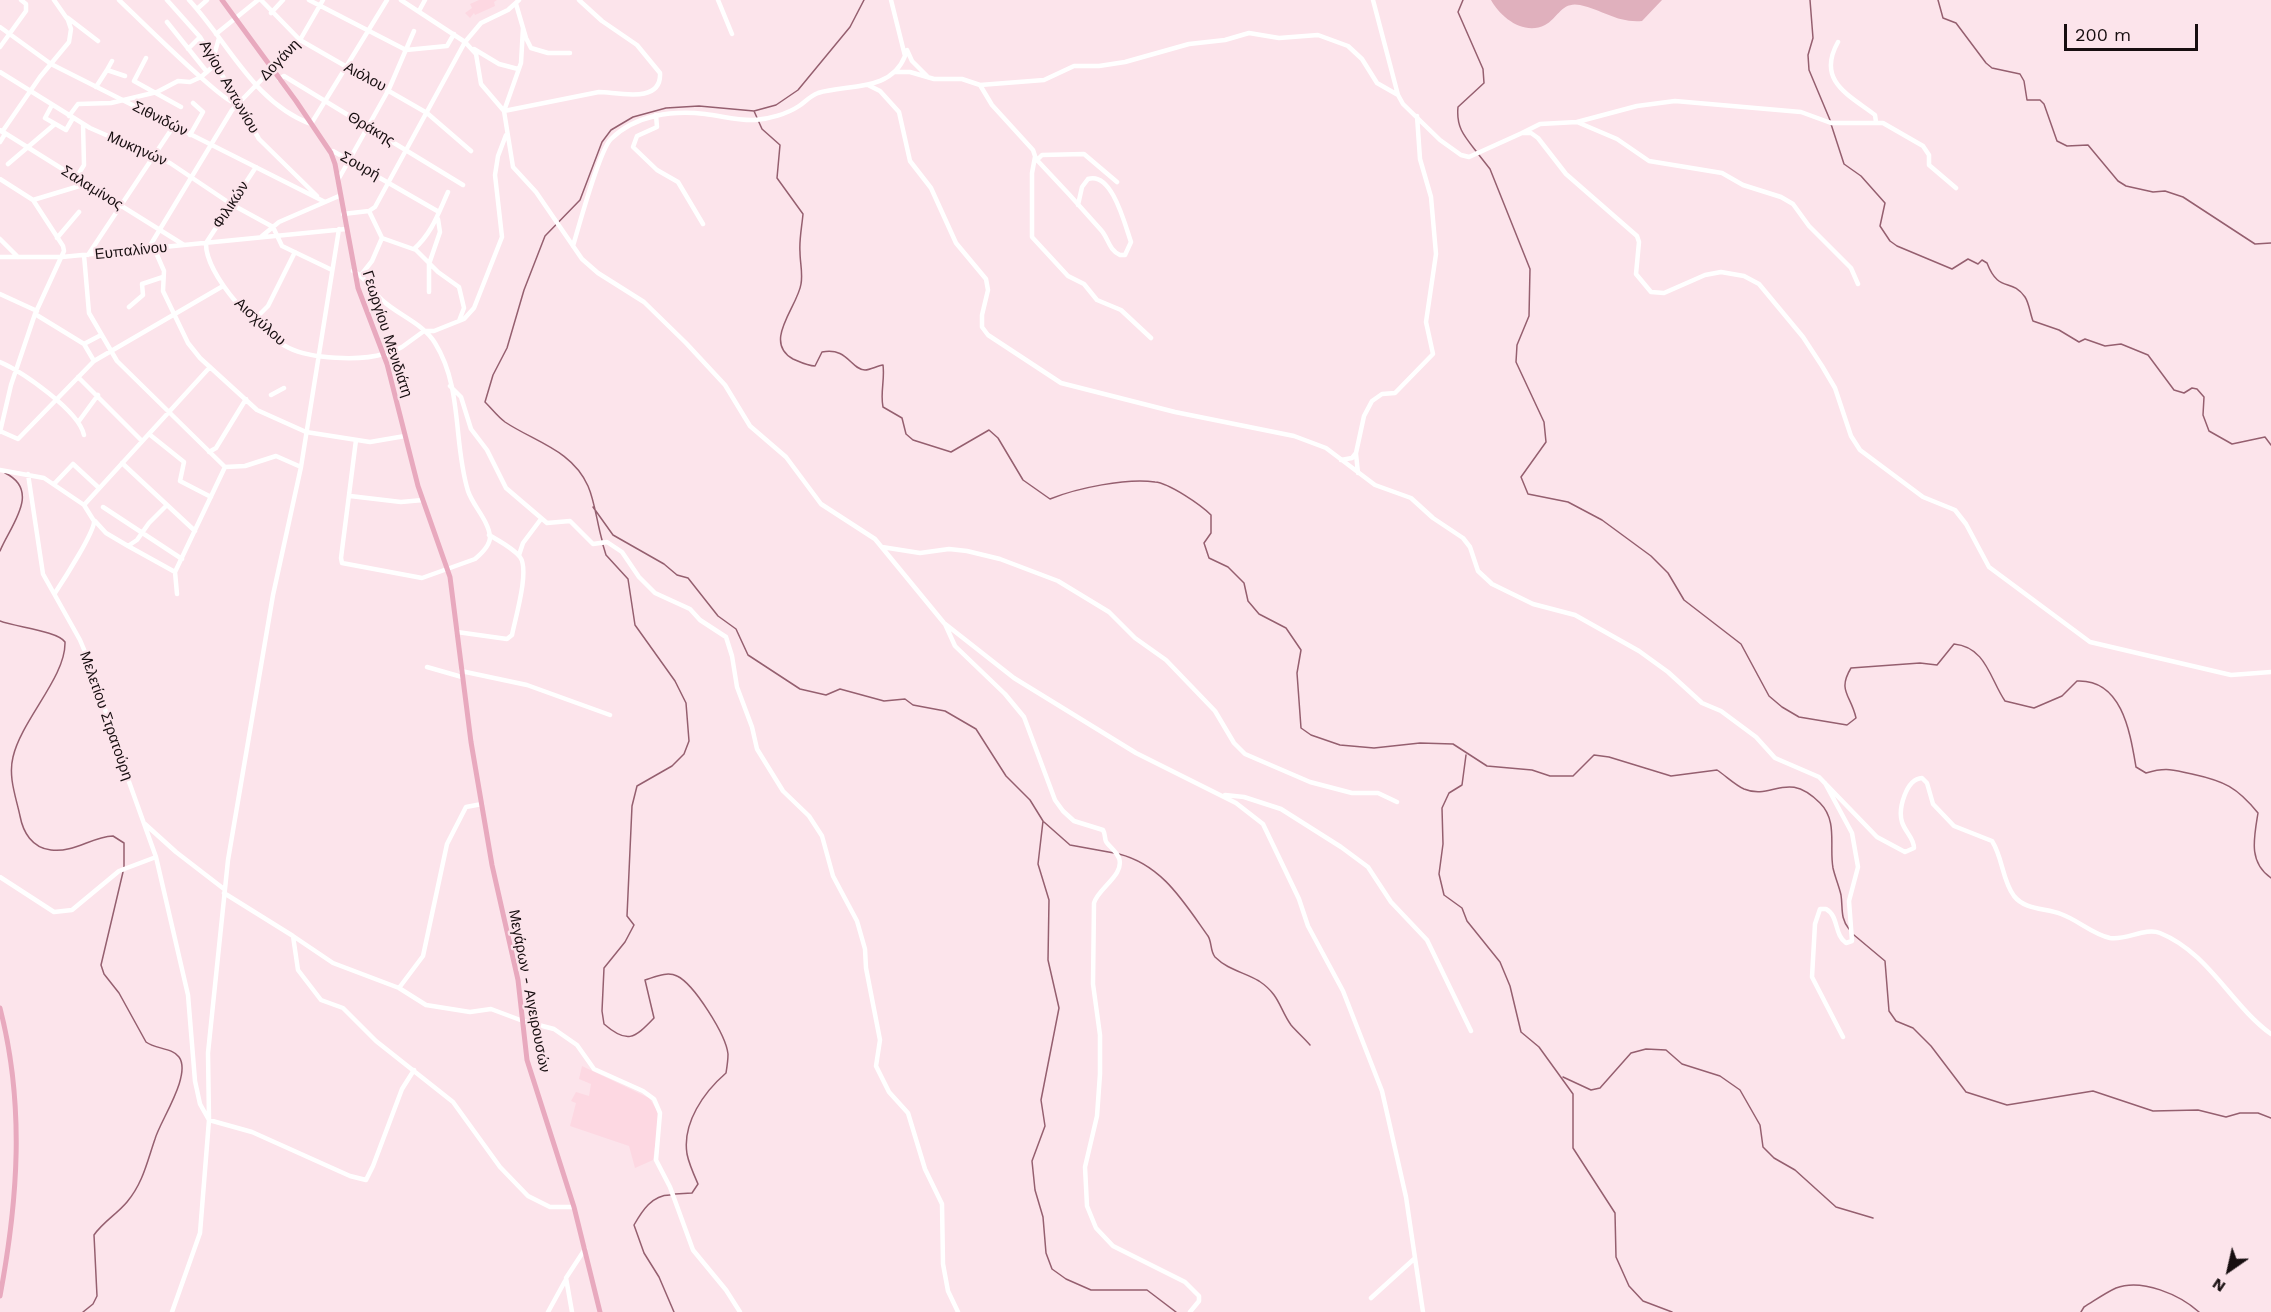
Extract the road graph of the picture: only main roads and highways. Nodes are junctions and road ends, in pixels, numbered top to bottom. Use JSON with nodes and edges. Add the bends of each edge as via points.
{"nodes":[{"id":1,"x":222,"y":0,"type":"edge"},
{"id":2,"x":457,"y":632,"type":"joint"},
{"id":3,"x":0,"y":1008,"type":"edge"},
{"id":4,"x":0,"y":1296,"type":"edge"},
{"id":5,"x":600,"y":1312,"type":"edge"}],
"edges":[{"from":1,"to":2,"type":"main road","name":"Γεωργίου Μενιδιάτη","via":[[331,153],[353,271],[384,355],[423,500],[447,570]]},
{"from":2,"to":5,"type":"main road","name":"Μεγάρων - Αιγειρουσών","via":[[496,886],[515,965],[527,1060],[574,1207]]},
{"from":3,"to":4,"type":"main road","via":[[13,1073],[18,1151],[14,1215]]}]}
